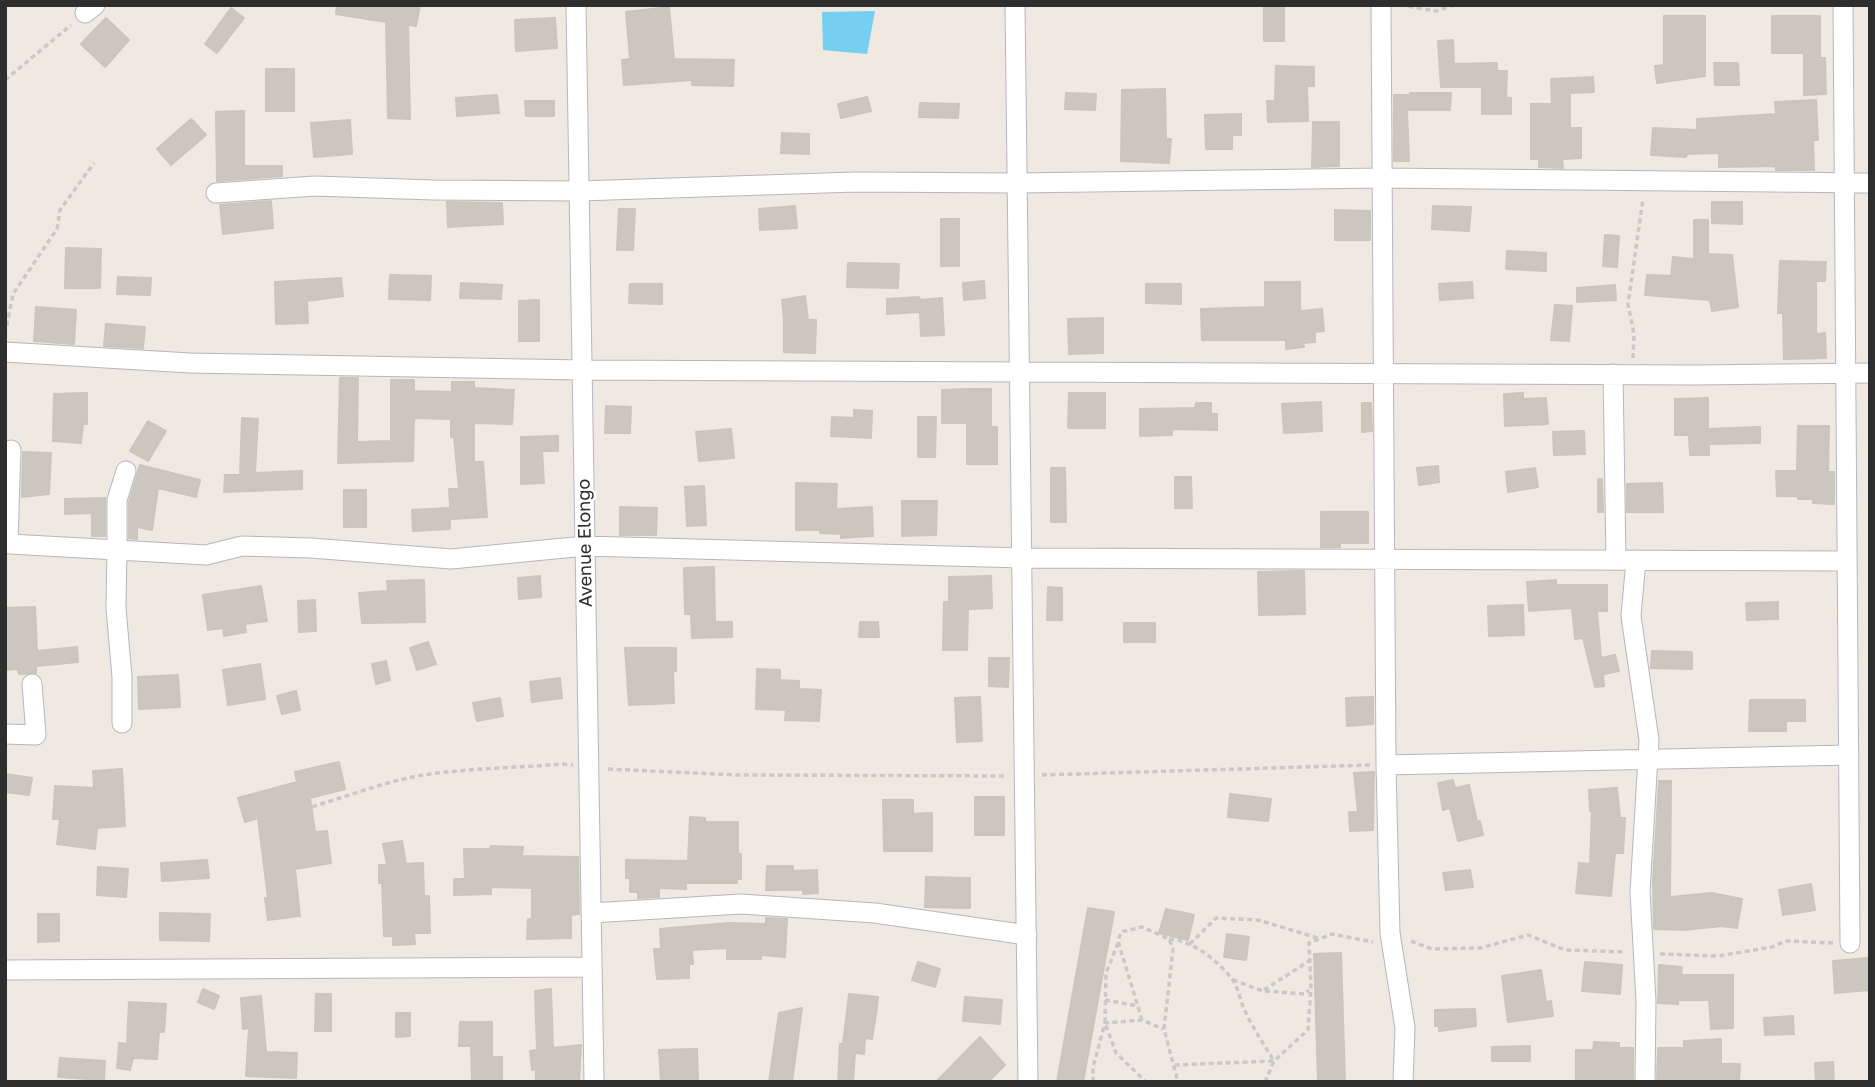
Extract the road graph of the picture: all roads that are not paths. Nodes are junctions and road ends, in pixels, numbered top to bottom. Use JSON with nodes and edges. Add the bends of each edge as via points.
{"nodes":[{"id":1,"x":576,"y":5,"type":"edge"},
{"id":2,"x":1014,"y":5,"type":"edge"},
{"id":3,"x":1381,"y":5,"type":"edge"},
{"id":4,"x":1843,"y":5,"type":"edge"},
{"id":5,"x":1382,"y":178,"type":"junction"},
{"id":6,"x":1017,"y":183,"type":"junction"},
{"id":7,"x":1844,"y":183,"type":"junction"},
{"id":8,"x":1870,"y":183,"type":"edge"},
{"id":9,"x":579,"y":191,"type":"junction"},
{"id":10,"x":216,"y":193,"type":"dead end"},
{"id":11,"x":5,"y":352,"type":"edge"},
{"id":12,"x":582,"y":370,"type":"junction"},
{"id":13,"x":1019,"y":371,"type":"junction"},
{"id":14,"x":1383,"y":372,"type":"junction"},
{"id":15,"x":1846,"y":373,"type":"junction"},
{"id":16,"x":1870,"y":373,"type":"edge"},
{"id":17,"x":1623,"y":374,"type":"junction"},
{"id":18,"x":10,"y":450,"type":"dead end"},
{"id":19,"x":126,"y":471,"type":"dead end"},
{"id":20,"x":585,"y":545,"type":"junction"},
{"id":21,"x":117,"y":550,"type":"junction"},
{"id":22,"x":1022,"y":558,"type":"junction"},
{"id":23,"x":1387,"y":559,"type":"junction"},
{"id":24,"x":1626,"y":560,"type":"junction"},
{"id":25,"x":1847,"y":561,"type":"junction"},
{"id":26,"x":32,"y":684,"type":"dead end"},
{"id":27,"x":122,"y":723,"type":"dead end"},
{"id":28,"x":5,"y":734,"type":"edge"},
{"id":29,"x":1849,"y":755,"type":"junction"},
{"id":30,"x":1648,"y":759,"type":"junction"},
{"id":31,"x":1386,"y":765,"type":"junction"},
{"id":32,"x":591,"y":913,"type":"junction"},
{"id":33,"x":1027,"y":935,"type":"junction"},
{"id":34,"x":1850,"y":943,"type":"dead end"},
{"id":35,"x":592,"y":967,"type":"junction"},
{"id":36,"x":5,"y":970,"type":"edge"},
{"id":37,"x":594,"y":1082,"type":"edge"},
{"id":38,"x":1028,"y":1082,"type":"edge"},
{"id":39,"x":1403,"y":1082,"type":"edge"},
{"id":40,"x":1645,"y":1082,"type":"edge"}],
"edges":[{"from":1,"to":9,"type":"street","name":"Avenue Elongo"},
{"from":2,"to":6,"type":"street"},
{"from":3,"to":5,"type":"street"},
{"from":4,"to":7,"type":"street"},
{"from":5,"to":6,"type":"street"},
{"from":5,"to":7,"type":"street"},
{"from":5,"to":14,"type":"street"},
{"from":6,"to":9,"type":"street","via":[[856,182]]},
{"from":6,"to":13,"type":"street"},
{"from":7,"to":8,"type":"street"},
{"from":7,"to":15,"type":"street"},
{"from":9,"to":10,"type":"street","via":[[315,186]]},
{"from":9,"to":12,"type":"street","name":"Avenue Elongo"},
{"from":11,"to":12,"type":"street","via":[[190,363]]},
{"from":12,"to":13,"type":"street"},
{"from":12,"to":20,"type":"street","name":"Avenue Elongo"},
{"from":13,"to":14,"type":"street"},
{"from":13,"to":22,"type":"street"},
{"from":14,"to":17,"type":"street"},
{"from":14,"to":23,"type":"street"},
{"from":15,"to":16,"type":"street"},
{"from":15,"to":17,"type":"street"},
{"from":15,"to":25,"type":"street"},
{"from":17,"to":24,"type":"street"},
{"from":18,"to":21,"type":"street","via":[[8,542]]},
{"from":19,"to":21,"type":"street","via":[[117,500]]},
{"from":20,"to":21,"type":"street","via":[[450,559],[242,546],[206,555]]},
{"from":20,"to":22,"type":"street"},
{"from":20,"to":32,"type":"street","name":"Avenue Elongo"},
{"from":21,"to":27,"type":"street"},
{"from":22,"to":23,"type":"street"},
{"from":22,"to":33,"type":"street"},
{"from":23,"to":24,"type":"street"},
{"from":23,"to":31,"type":"street"},
{"from":24,"to":25,"type":"street"},
{"from":24,"to":30,"type":"street"},
{"from":25,"to":29,"type":"street"},
{"from":26,"to":28,"type":"street","via":[[36,735]]},
{"from":29,"to":30,"type":"street"},
{"from":29,"to":34,"type":"street"},
{"from":30,"to":31,"type":"street"},
{"from":30,"to":40,"type":"street","via":[[1640,892]]},
{"from":31,"to":39,"type":"street","via":[[1390,933],[1405,1028]]},
{"from":32,"to":33,"type":"street","via":[[741,904],[875,913]]},
{"from":32,"to":35,"type":"street","name":"Avenue Elongo"},
{"from":33,"to":38,"type":"street"},
{"from":35,"to":36,"type":"street"},
{"from":35,"to":37,"type":"street","name":"Avenue Elongo"}]}
